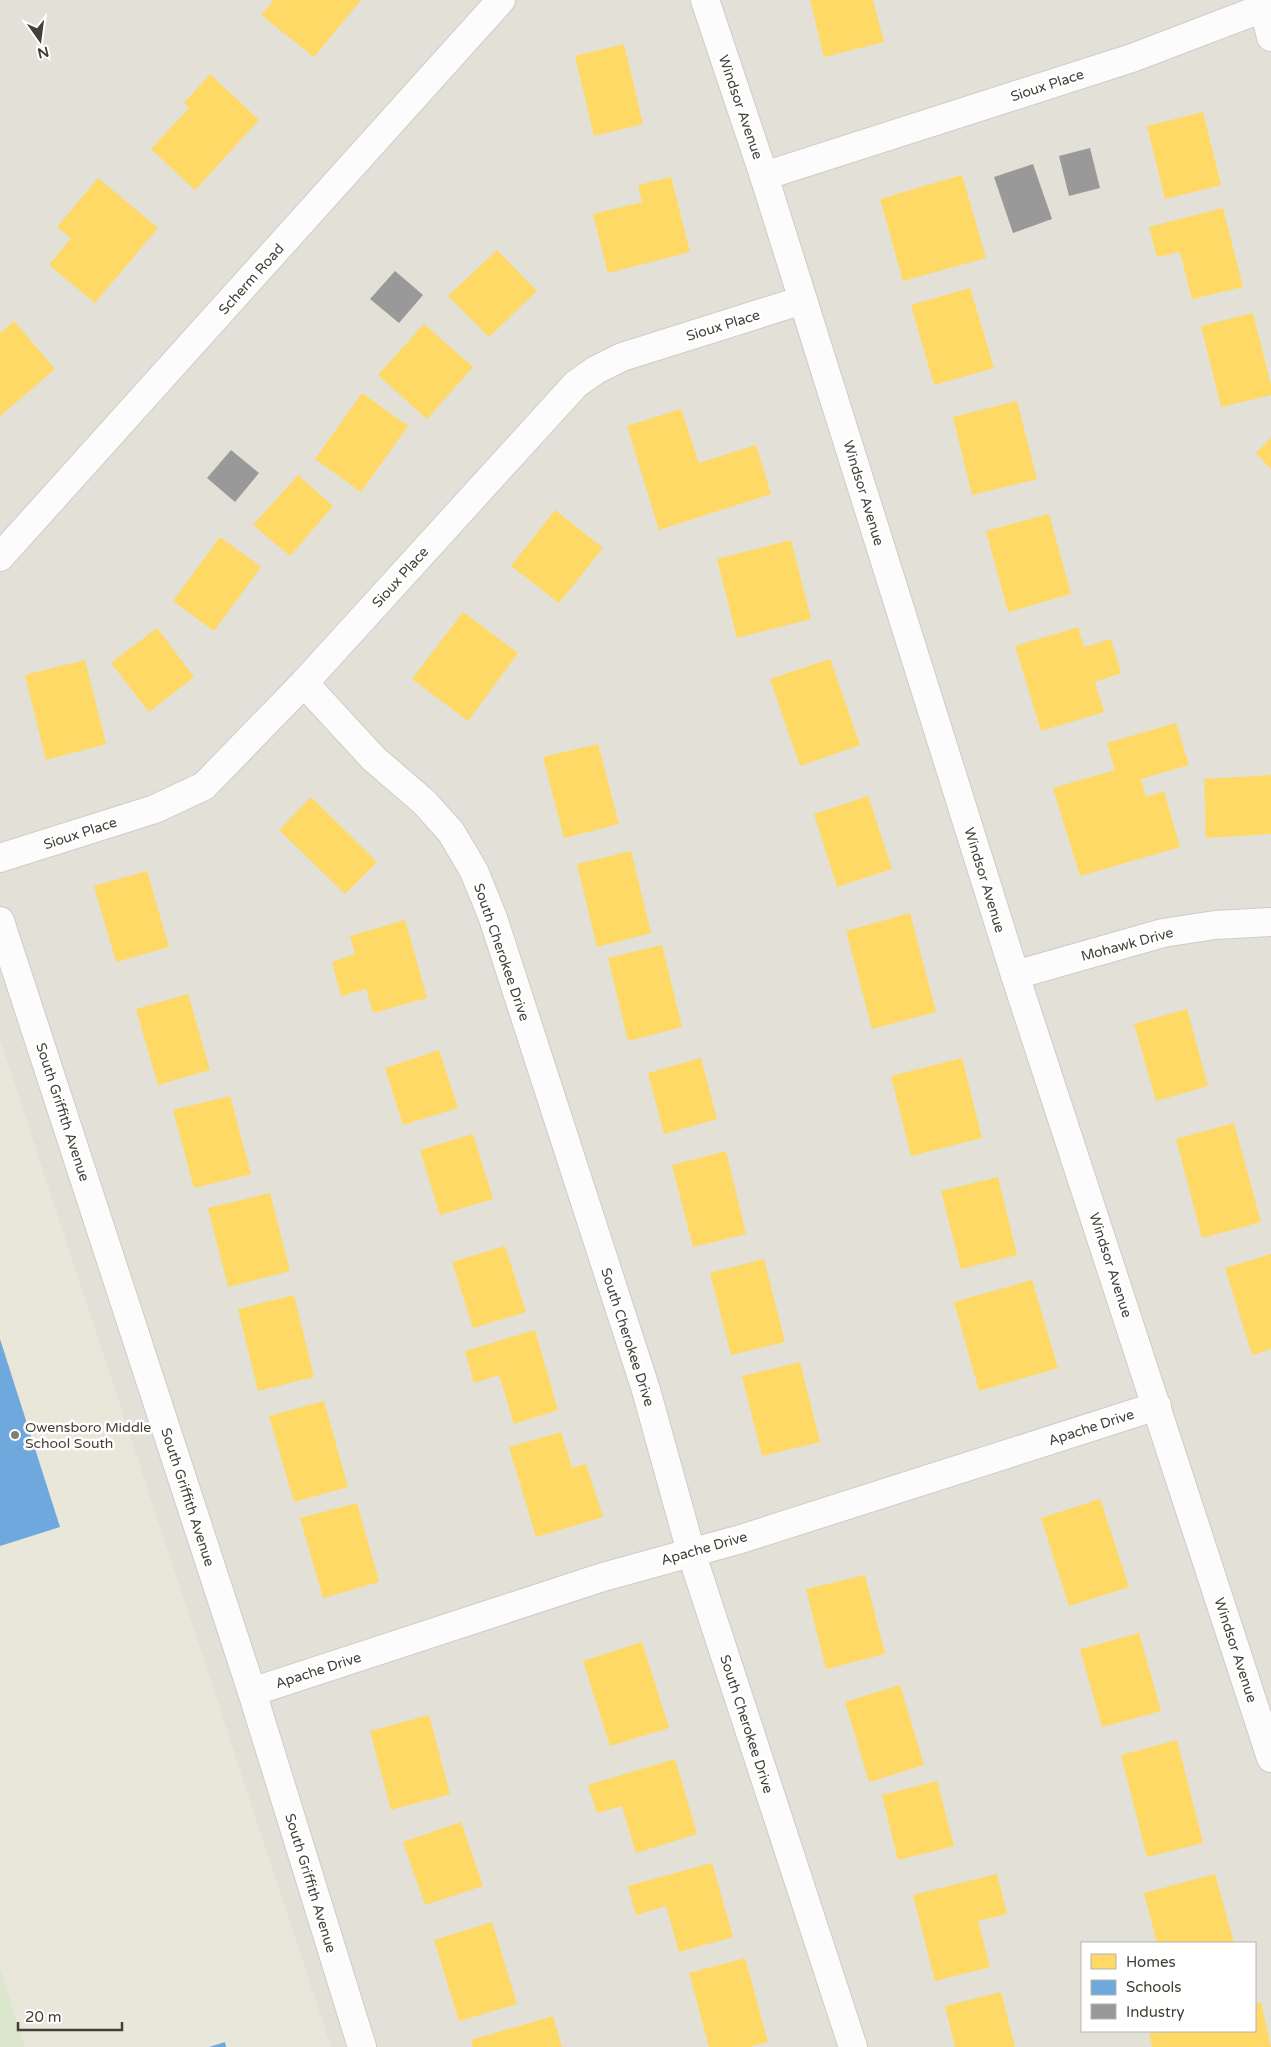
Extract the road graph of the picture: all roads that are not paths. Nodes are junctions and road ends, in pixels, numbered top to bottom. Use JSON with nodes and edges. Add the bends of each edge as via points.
{"nodes":[{"id":1,"x":502,"y":0,"type":"edge"},
{"id":2,"x":705,"y":0,"type":"edge"},
{"id":3,"x":1268,"y":6,"type":"edge"},
{"id":4,"x":1271,"y":36,"type":"edge"},
{"id":5,"x":764,"y":176,"type":"junction"},
{"id":6,"x":803,"y":300,"type":"junction"},
{"id":7,"x":0,"y":557,"type":"edge"},
{"id":8,"x":304,"y":683,"type":"junction"},
{"id":9,"x":0,"y":858,"type":"edge"},
{"id":10,"x":0,"y":921,"type":"edge"},
{"id":11,"x":1271,"y":922,"type":"edge"},
{"id":12,"x":1015,"y":975,"type":"junction"},
{"id":13,"x":1157,"y":1406,"type":"junction"},
{"id":14,"x":691,"y":1552,"type":"junction"},
{"id":15,"x":252,"y":1692,"type":"junction"},
{"id":16,"x":1271,"y":1758,"type":"edge"},
{"id":17,"x":362,"y":2047,"type":"edge"},
{"id":18,"x":853,"y":2047,"type":"edge"}],
"edges":[{"from":1,"to":7,"type":"street","name":"Scherm Road"},
{"from":2,"to":5,"type":"street","name":"Windsor Avenue"},
{"from":3,"to":4,"type":"street"},
{"from":3,"to":5,"type":"street","name":"Sioux Place","via":[[1132,58]]},
{"from":5,"to":6,"type":"street","name":"Windsor Avenue"},
{"from":6,"to":8,"type":"street","name":"Sioux Place","via":[[622,357],[576,384]]},
{"from":6,"to":12,"type":"street","name":"Windsor Avenue"},
{"from":8,"to":9,"type":"street","name":"Sioux Place","via":[[204,786],[155,809]]},
{"from":8,"to":14,"type":"street","name":"South Cherokee Drive","via":[[374,759],[424,802],[451,832],[474,871],[643,1381]]},
{"from":10,"to":15,"type":"street","name":"South Griffith Avenue"},
{"from":11,"to":12,"type":"street","name":"Mohawk Drive","via":[[1163,932]]},
{"from":12,"to":13,"type":"street","name":"Windsor Avenue"},
{"from":13,"to":14,"type":"street","name":"Apache Drive","via":[[741,1539]]},
{"from":13,"to":16,"type":"street","name":"Windsor Avenue"},
{"from":14,"to":15,"type":"street","name":"Apache Drive","via":[[602,1577]]},
{"from":14,"to":18,"type":"street","name":"South Cherokee Drive"},
{"from":15,"to":17,"type":"street","name":"South Griffith Avenue"}]}
